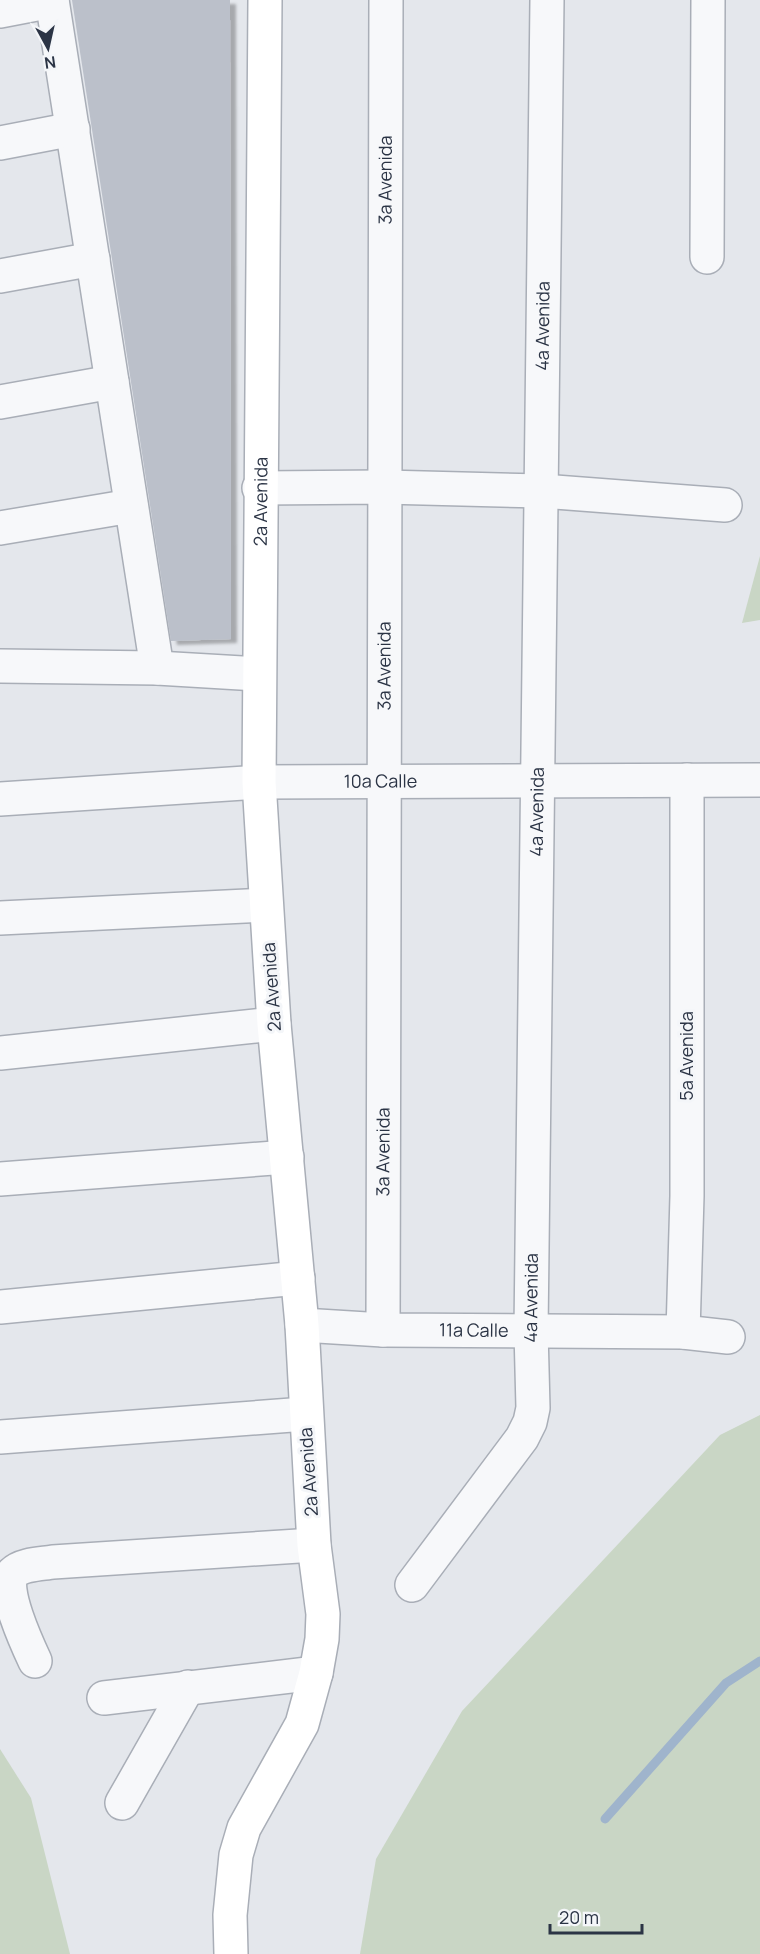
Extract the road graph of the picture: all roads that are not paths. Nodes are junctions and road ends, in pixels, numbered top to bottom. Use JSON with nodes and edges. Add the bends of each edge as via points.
{"nodes":[{"id":1,"x":52,"y":0,"type":"edge"},
{"id":2,"x":265,"y":0,"type":"edge"},
{"id":3,"x":386,"y":0,"type":"edge"},
{"id":4,"x":547,"y":0,"type":"edge"},
{"id":5,"x":708,"y":0,"type":"edge"},
{"id":6,"x":0,"y":10,"type":"edge"},
{"id":7,"x":73,"y":129,"type":"junction"},
{"id":8,"x":0,"y":143,"type":"edge"},
{"id":9,"x":707,"y":257,"type":"dead end"},
{"id":10,"x":93,"y":259,"type":"junction"},
{"id":11,"x":0,"y":276,"type":"edge"},
{"id":12,"x":112,"y":382,"type":"junction"},
{"id":13,"x":0,"y":402,"type":"edge"},
{"id":14,"x":385,"y":487,"type":"junction"},
{"id":15,"x":260,"y":488,"type":"junction"},
{"id":16,"x":542,"y":491,"type":"junction"},
{"id":17,"x":725,"y":505,"type":"dead end"},
{"id":18,"x":132,"y":506,"type":"junction"},
{"id":19,"x":0,"y":528,"type":"edge"},
{"id":20,"x":0,"y":666,"type":"edge"},
{"id":21,"x":157,"y":668,"type":"junction"},
{"id":22,"x":258,"y":674,"type":"junction"},
{"id":23,"x":538,"y":780,"type":"junction"},
{"id":24,"x":687,"y":780,"type":"junction"},
{"id":25,"x":760,"y":780,"type":"edge"},
{"id":26,"x":385,"y":781,"type":"junction"},
{"id":27,"x":259,"y":782,"type":"junction"},
{"id":28,"x":0,"y":799,"type":"edge"},
{"id":29,"x":266,"y":905,"type":"junction"},
{"id":30,"x":0,"y":918,"type":"edge"},
{"id":31,"x":274,"y":1024,"type":"junction"},
{"id":32,"x":0,"y":1053,"type":"edge"},
{"id":33,"x":287,"y":1157,"type":"junction"},
{"id":34,"x":0,"y":1179,"type":"edge"},
{"id":35,"x":298,"y":1278,"type":"junction"},
{"id":36,"x":0,"y":1307,"type":"edge"},
{"id":37,"x":302,"y":1325,"type":"junction"},
{"id":38,"x":383,"y":1330,"type":"junction"},
{"id":39,"x":531,"y":1331,"type":"junction"},
{"id":40,"x":683,"y":1332,"type":"junction"},
{"id":41,"x":728,"y":1337,"type":"dead end"},
{"id":42,"x":305,"y":1414,"type":"junction"},
{"id":43,"x":0,"y":1437,"type":"edge"},
{"id":44,"x":314,"y":1545,"type":"junction"},
{"id":45,"x":412,"y":1585,"type":"dead end"},
{"id":46,"x":35,"y":1661,"type":"dead end"},
{"id":47,"x":316,"y":1673,"type":"junction"},
{"id":48,"x":188,"y":1687,"type":"junction"},
{"id":49,"x":104,"y":1698,"type":"dead end"},
{"id":50,"x":122,"y":1803,"type":"dead end"},
{"id":51,"x":231,"y":1954,"type":"edge"}],
"edges":[{"from":1,"to":6,"type":"street"},
{"from":1,"to":7,"type":"street"},
{"from":2,"to":15,"type":"main road","name":"2a Avenida"},
{"from":3,"to":14,"type":"street","name":"3a Avenida"},
{"from":4,"to":16,"type":"street","name":"4a Avenida"},
{"from":5,"to":9,"type":"street"},
{"from":7,"to":8,"type":"street"},
{"from":7,"to":10,"type":"street"},
{"from":10,"to":11,"type":"street"},
{"from":10,"to":12,"type":"street"},
{"from":12,"to":13,"type":"street"},
{"from":12,"to":18,"type":"street"},
{"from":14,"to":15,"type":"street"},
{"from":14,"to":16,"type":"street"},
{"from":14,"to":26,"type":"street","name":"3a Avenida"},
{"from":15,"to":22,"type":"main road","name":"2a Avenida"},
{"from":16,"to":17,"type":"street"},
{"from":16,"to":23,"type":"street","name":"4a Avenida"},
{"from":18,"to":19,"type":"street"},
{"from":18,"to":21,"type":"street"},
{"from":20,"to":21,"type":"street"},
{"from":21,"to":22,"type":"street"},
{"from":22,"to":27,"type":"main road","name":"2a Avenida"},
{"from":23,"to":24,"type":"street","name":"10a Calle"},
{"from":23,"to":26,"type":"street","name":"10a Calle"},
{"from":23,"to":39,"type":"street","name":"4a Avenida"},
{"from":24,"to":25,"type":"street","name":"10a Calle"},
{"from":24,"to":40,"type":"street","name":"5a Avenida","via":[[687,1196]]},
{"from":26,"to":27,"type":"street","name":"10a Calle"},
{"from":26,"to":38,"type":"street","name":"3a Avenida"},
{"from":27,"to":28,"type":"street","name":"10a Calle"},
{"from":27,"to":29,"type":"main road","name":"2a Avenida"},
{"from":29,"to":30,"type":"street"},
{"from":29,"to":31,"type":"main road","name":"2a Avenida"},
{"from":31,"to":32,"type":"street"},
{"from":31,"to":33,"type":"main road","name":"2a Avenida"},
{"from":33,"to":34,"type":"street"},
{"from":33,"to":35,"type":"main road","name":"2a Avenida"},
{"from":35,"to":36,"type":"street"},
{"from":35,"to":37,"type":"main road","name":"2a Avenida"},
{"from":37,"to":38,"type":"street","name":"11a Calle"},
{"from":37,"to":42,"type":"main road","name":"2a Avenida"},
{"from":38,"to":39,"type":"street","name":"11a Calle"},
{"from":39,"to":40,"type":"street","name":"11a Calle"},
{"from":39,"to":45,"type":"street","name":"4a Avenida","via":[[530,1422]]},
{"from":40,"to":41,"type":"street","name":"11a Calle"},
{"from":42,"to":43,"type":"street"},
{"from":42,"to":44,"type":"main road","name":"2a Avenida"},
{"from":44,"to":46,"type":"street","via":[[53,1562],[22,1568],[10,1579],[14,1612]]},
{"from":44,"to":47,"type":"main road","name":"2a Avenida","via":[[323,1614]]},
{"from":47,"to":48,"type":"street"},
{"from":47,"to":51,"type":"main road","name":"2a Avenida","via":[[302,1724],[244,1828],[233,1882]]},
{"from":48,"to":49,"type":"street"},
{"from":48,"to":50,"type":"street"}]}
